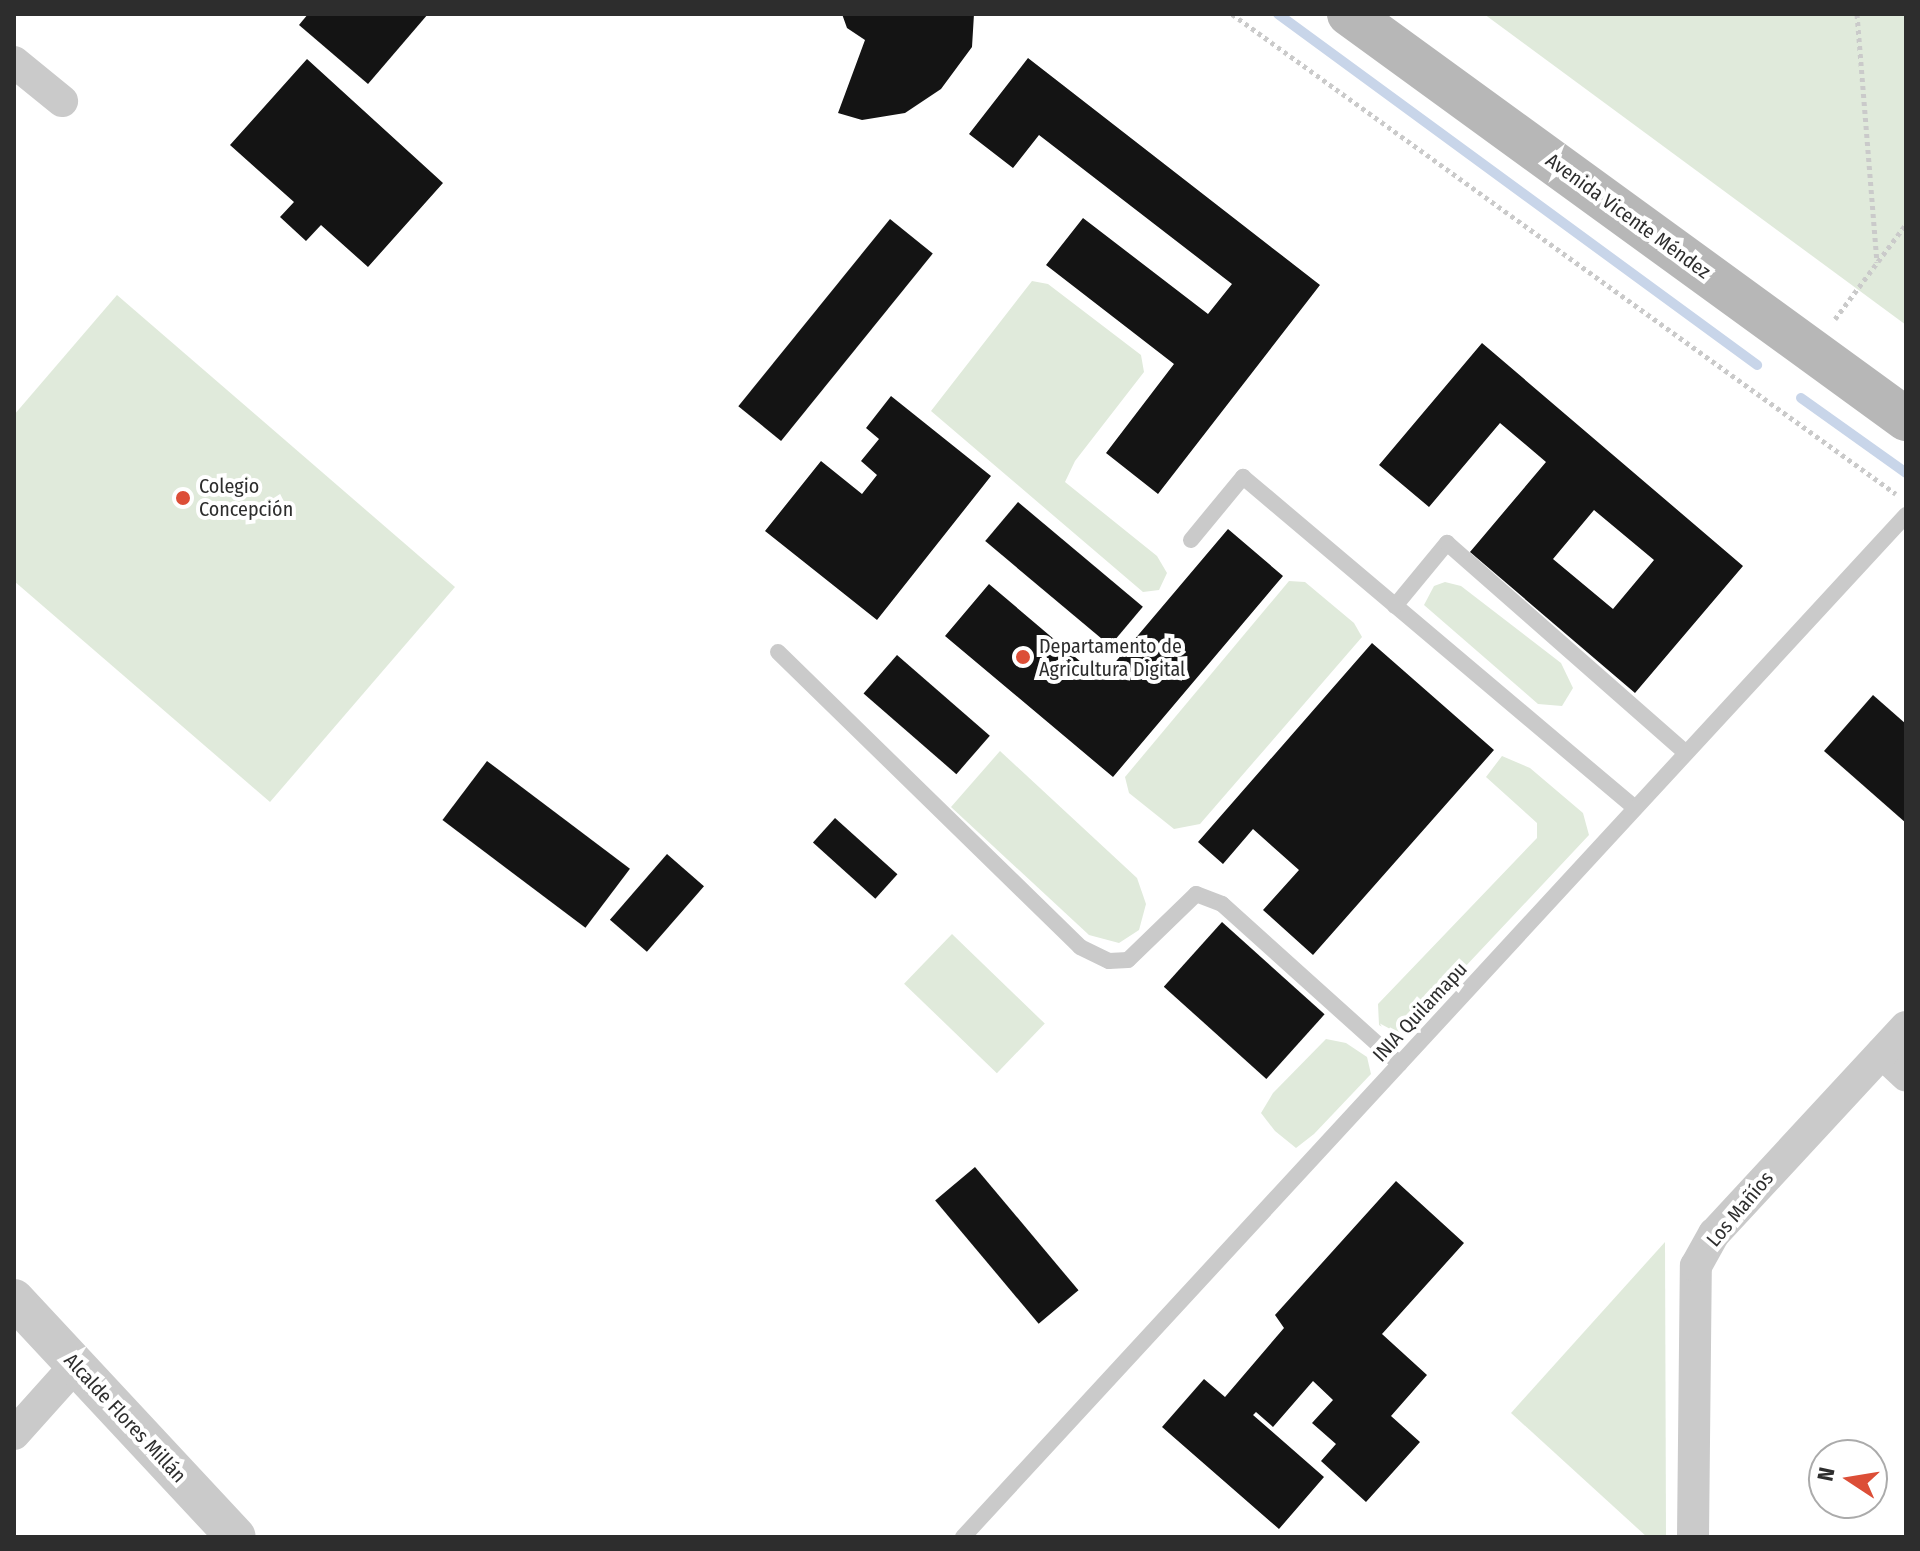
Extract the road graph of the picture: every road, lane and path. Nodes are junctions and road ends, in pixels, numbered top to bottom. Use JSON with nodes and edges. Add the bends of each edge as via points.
{"nodes":[{"id":1,"x":1232,"y":14,"type":"edge"},
{"id":2,"x":1349,"y":14,"type":"edge"},
{"id":3,"x":1857,"y":14,"type":"edge"},
{"id":4,"x":14,"y":62,"type":"edge"},
{"id":5,"x":62,"y":101,"type":"dead end"},
{"id":6,"x":1906,"y":224,"type":"edge"},
{"id":7,"x":1877,"y":262,"type":"junction"},
{"id":8,"x":1812,"y":350,"type":"junction"},
{"id":9,"x":1906,"y":419,"type":"edge"},
{"id":10,"x":1906,"y":501,"type":"edge"},
{"id":11,"x":1906,"y":515,"type":"edge"},
{"id":12,"x":1191,"y":540,"type":"dead end"},
{"id":13,"x":1395,"y":606,"type":"junction"},
{"id":14,"x":778,"y":652,"type":"dead end"},
{"id":15,"x":1686,"y":753,"type":"junction"},
{"id":16,"x":1635,"y":808,"type":"junction"},
{"id":17,"x":1906,"y":1027,"type":"edge"},
{"id":18,"x":1882,"y":1053,"type":"junction"},
{"id":19,"x":1400,"y":1064,"type":"junction"},
{"id":20,"x":1906,"y":1075,"type":"edge"},
{"id":21,"x":14,"y":1299,"type":"edge"},
{"id":22,"x":76,"y":1365,"type":"junction"},
{"id":23,"x":14,"y":1434,"type":"edge"},
{"id":24,"x":236,"y":1537,"type":"edge"},
{"id":25,"x":963,"y":1537,"type":"edge"},
{"id":26,"x":1693,"y":1537,"type":"edge"}],
"edges":[{"from":1,"to":10,"type":"path"},
{"from":2,"to":8,"type":"main road","name":"Avenida Vicente Méndez"},
{"from":3,"to":7,"type":"path"},
{"from":4,"to":5,"type":"street"},
{"from":6,"to":7,"type":"path"},
{"from":7,"to":8,"type":"path"},
{"from":8,"to":9,"type":"main road","name":"Avenida Vicente Méndez"},
{"from":11,"to":15,"type":"lane","name":"INIA Quilamapu"},
{"from":12,"to":13,"type":"lane","via":[[1243,477]]},
{"from":13,"to":15,"type":"lane","via":[[1447,543]]},
{"from":13,"to":16,"type":"lane"},
{"from":14,"to":19,"type":"lane","via":[[1080,947],[1109,961],[1128,960],[1196,894],[1222,904]]},
{"from":15,"to":16,"type":"lane","name":"INIA Quilamapu"},
{"from":16,"to":19,"type":"lane","name":"INIA Quilamapu"},
{"from":17,"to":18,"type":"street","name":"Los Mañíos"},
{"from":18,"to":20,"type":"street"},
{"from":18,"to":26,"type":"street","name":"Los Mañíos","via":[[1714,1234],[1696,1266]]},
{"from":19,"to":25,"type":"lane","name":"INIA Quilamapu"},
{"from":21,"to":22,"type":"street","name":"Alcalde Flores Millán"},
{"from":22,"to":23,"type":"street"},
{"from":22,"to":24,"type":"street","name":"Alcalde Flores Millán"}]}
